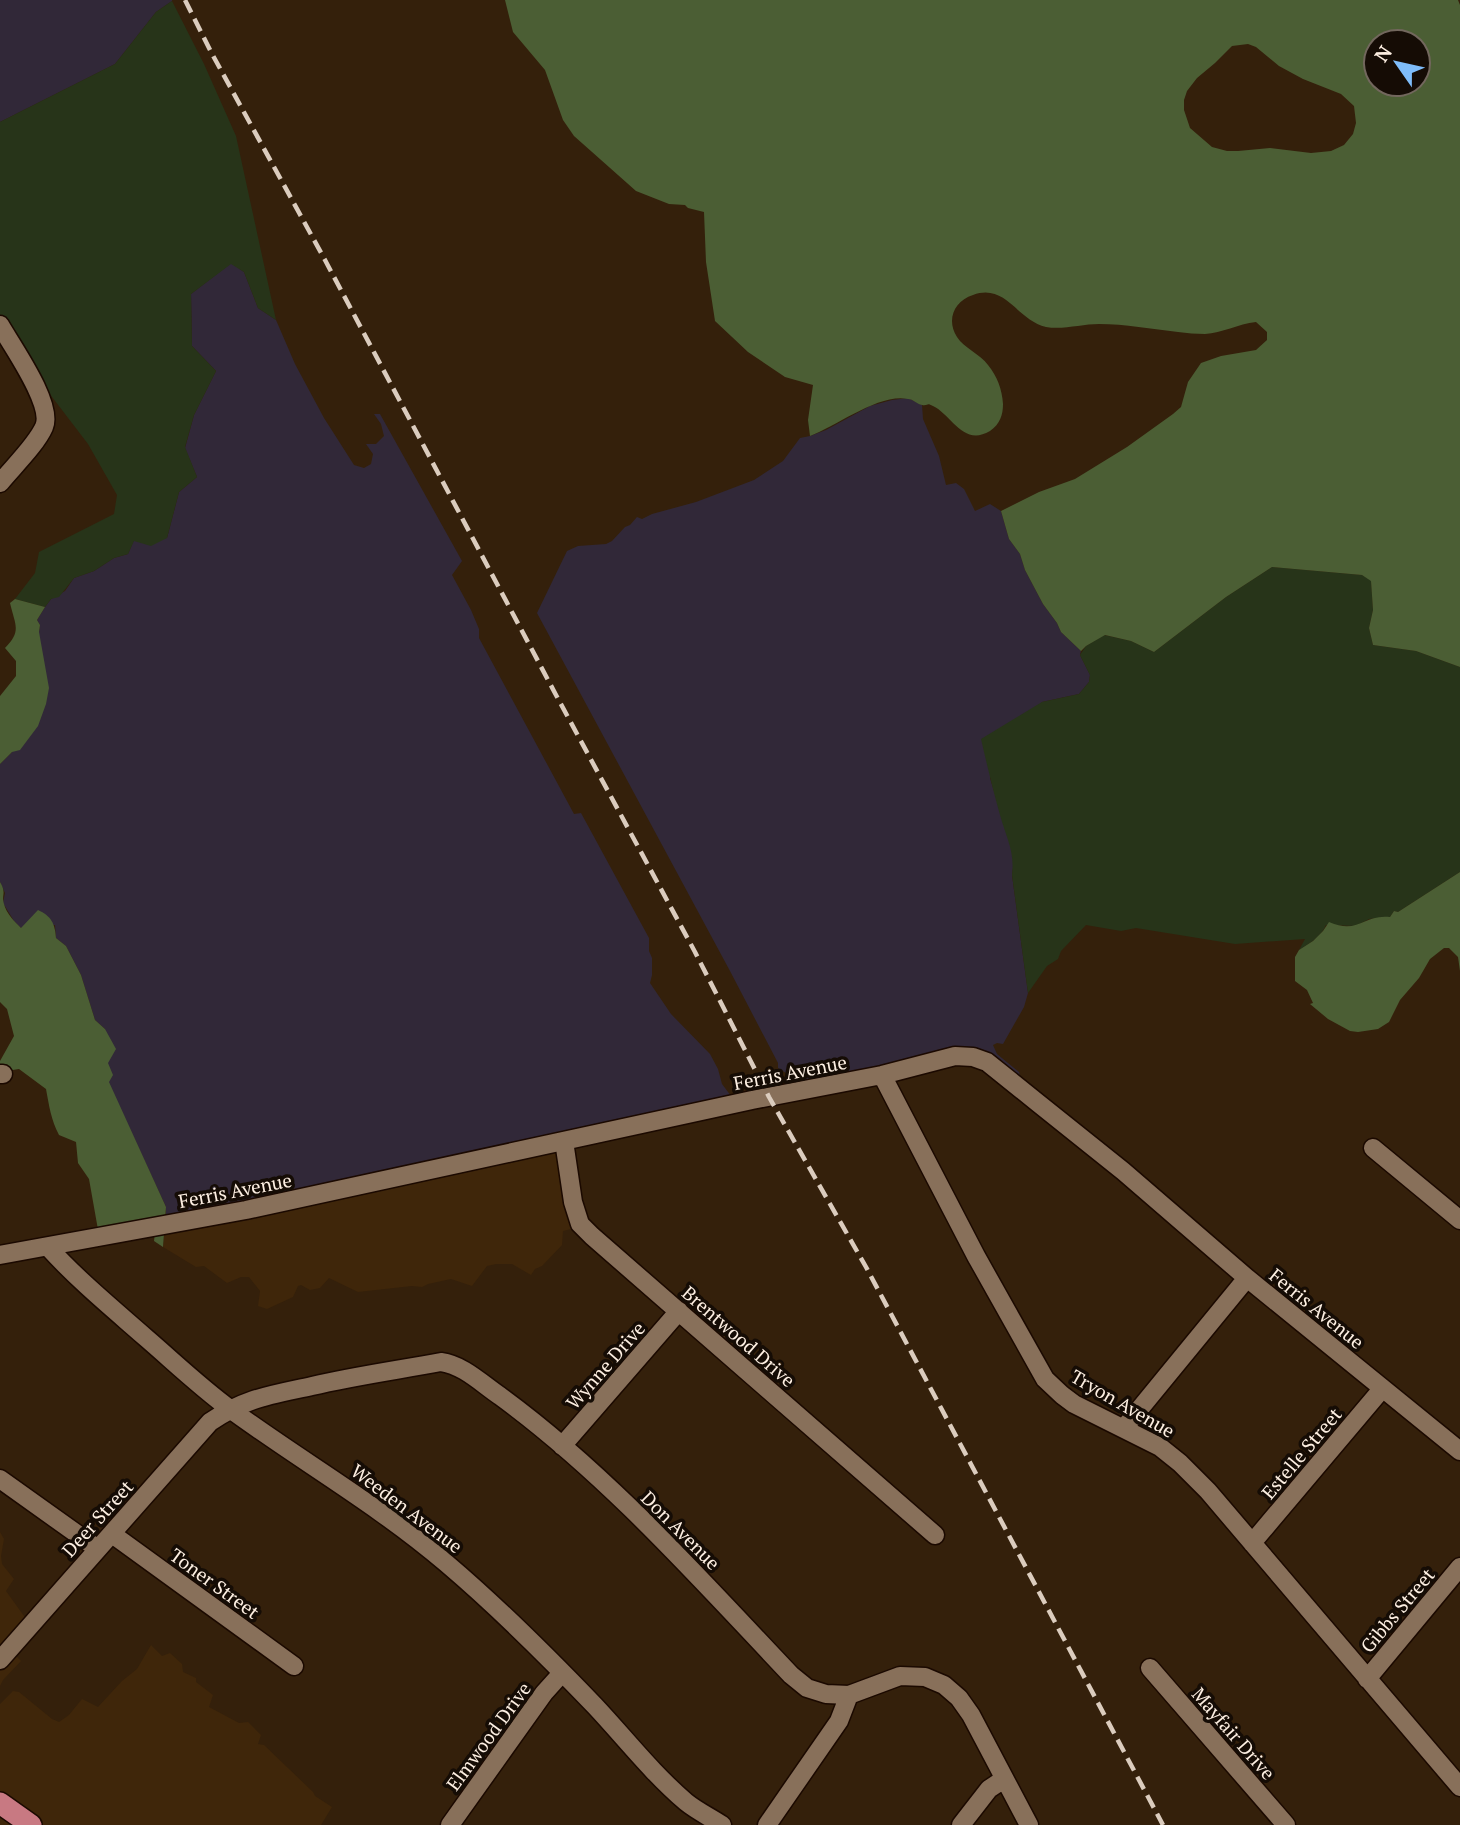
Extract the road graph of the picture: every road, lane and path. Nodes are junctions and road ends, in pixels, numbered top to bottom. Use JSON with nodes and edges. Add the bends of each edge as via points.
{"nodes":[{"id":1,"x":0,"y":325,"type":"edge"},
{"id":2,"x":0,"y":483,"type":"edge"},
{"id":3,"x":882,"y":1075,"type":"junction"},
{"id":4,"x":564,"y":1141,"type":"junction"},
{"id":5,"x":1373,"y":1148,"type":"dead end"},
{"id":6,"x":1460,"y":1220,"type":"edge"},
{"id":7,"x":48,"y":1247,"type":"junction"},
{"id":8,"x":0,"y":1255,"type":"edge"},
{"id":9,"x":1247,"y":1278,"type":"junction"},
{"id":10,"x":679,"y":1311,"type":"junction"},
{"id":11,"x":1382,"y":1389,"type":"junction"},
{"id":12,"x":230,"y":1409,"type":"junction"},
{"id":13,"x":1124,"y":1428,"type":"junction"},
{"id":14,"x":562,"y":1446,"type":"junction"},
{"id":15,"x":1460,"y":1451,"type":"edge"},
{"id":16,"x":0,"y":1479,"type":"edge"},
{"id":17,"x":112,"y":1534,"type":"junction"},
{"id":18,"x":935,"y":1535,"type":"dead end"},
{"id":19,"x":1252,"y":1543,"type":"junction"},
{"id":20,"x":98,"y":1549,"type":"junction"},
{"id":21,"x":1460,"y":1567,"type":"edge"},
{"id":22,"x":0,"y":1660,"type":"edge"},
{"id":23,"x":294,"y":1666,"type":"dead end"},
{"id":24,"x":1150,"y":1668,"type":"dead end"},
{"id":25,"x":562,"y":1673,"type":"junction"},
{"id":26,"x":1367,"y":1679,"type":"junction"},
{"id":27,"x":849,"y":1695,"type":"junction"},
{"id":28,"x":1004,"y":1779,"type":"junction"},
{"id":29,"x":1460,"y":1787,"type":"edge"},
{"id":30,"x":0,"y":1803,"type":"edge"},
{"id":31,"x":31,"y":1825,"type":"edge"},
{"id":32,"x":450,"y":1825,"type":"edge"},
{"id":33,"x":722,"y":1825,"type":"edge"},
{"id":34,"x":767,"y":1825,"type":"edge"},
{"id":35,"x":961,"y":1825,"type":"edge"},
{"id":36,"x":1029,"y":1825,"type":"edge"},
{"id":37,"x":1286,"y":1825,"type":"edge"}],
"edges":[{"from":1,"to":2,"type":"street","via":[[46,414],[39,436]]},
{"from":3,"to":4,"type":"street","name":"Ferris Avenue"},
{"from":3,"to":9,"type":"street","name":"Ferris Avenue","via":[[955,1056],[987,1062]]},
{"from":3,"to":13,"type":"street","name":"Tryon Avenue","via":[[1045,1379],[1074,1404]]},
{"from":4,"to":7,"type":"street","name":"Ferris Avenue","via":[[272,1205]]},
{"from":4,"to":10,"type":"street","name":"Brentwood Drive","via":[[580,1224]]},
{"from":5,"to":6,"type":"street"},
{"from":7,"to":8,"type":"street","name":"Ferris Avenue"},
{"from":7,"to":12,"type":"street","name":"Weeden Avenue","via":[[70,1272]]},
{"from":9,"to":11,"type":"street","name":"Ferris Avenue"},
{"from":9,"to":13,"type":"street"},
{"from":10,"to":14,"type":"street","name":"Wynne Drive"},
{"from":10,"to":18,"type":"street","name":"Brentwood Drive"},
{"from":11,"to":15,"type":"street","name":"Ferris Avenue"},
{"from":11,"to":19,"type":"street","name":"Estelle Street"},
{"from":12,"to":14,"type":"street","name":"Don Avenue","via":[[255,1398],[451,1363],[528,1416]]},
{"from":12,"to":17,"type":"street","name":"Deer Street","via":[[210,1422]]},
{"from":12,"to":25,"type":"street","name":"Weeden Avenue","via":[[405,1530]]},
{"from":13,"to":19,"type":"street","name":"Tryon Avenue","via":[[1180,1463]]},
{"from":14,"to":27,"type":"street","name":"Don Avenue","via":[[644,1520],[791,1675],[807,1688]]},
{"from":16,"to":20,"type":"street"},
{"from":17,"to":20,"type":"street","name":"Deer Street"},
{"from":17,"to":23,"type":"street","name":"Toner Street"},
{"from":19,"to":26,"type":"street","name":"Tryon Avenue"},
{"from":20,"to":22,"type":"street","name":"Deer Street"},
{"from":21,"to":26,"type":"street","name":"Gibbs Street"},
{"from":24,"to":37,"type":"street","name":"Mayfair Drive"},
{"from":25,"to":32,"type":"street","name":"Elmwood Drive"},
{"from":25,"to":33,"type":"street","name":"Weeden Avenue","via":[[658,1775],[688,1803]]},
{"from":26,"to":29,"type":"street","name":"Tryon Avenue"},
{"from":27,"to":28,"type":"street","name":"Don Avenue","via":[[901,1676],[925,1677],[944,1685],[971,1715]]},
{"from":27,"to":34,"type":"street","via":[[839,1721]]},
{"from":28,"to":35,"type":"street","via":[[989,1788]]},
{"from":28,"to":36,"type":"street","name":"Don Avenue"},
{"from":30,"to":31,"type":"main road"}]}
